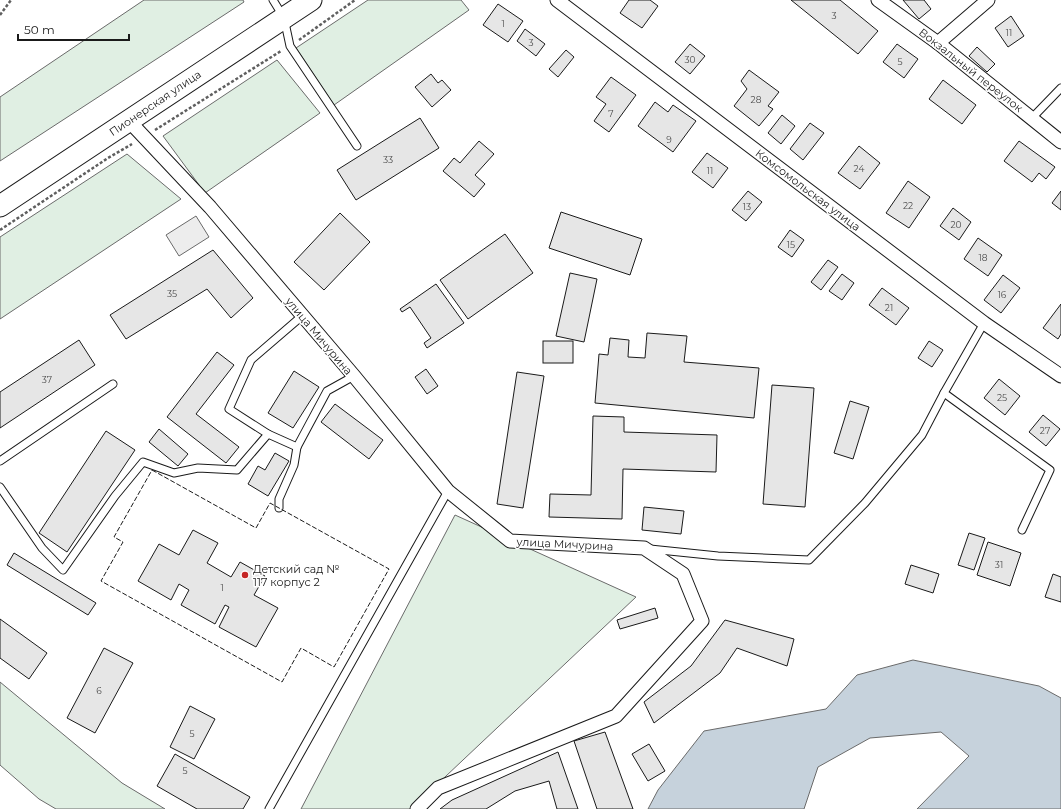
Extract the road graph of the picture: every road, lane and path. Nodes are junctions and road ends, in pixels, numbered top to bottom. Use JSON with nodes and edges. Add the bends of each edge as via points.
{"nodes":[{"id":1,"x":11,"y":0,"type":"edge"},
{"id":2,"x":273,"y":0,"type":"edge"},
{"id":3,"x":311,"y":0,"type":"edge"},
{"id":4,"x":355,"y":0,"type":"edge"},
{"id":5,"x":557,"y":0,"type":"edge"},
{"id":6,"x":878,"y":0,"type":"edge"},
{"id":7,"x":988,"y":0,"type":"edge"},
{"id":8,"x":0,"y":15,"type":"edge"},
{"id":9,"x":284,"y":18,"type":"junction"},
{"id":10,"x":938,"y":43,"type":"junction"},
{"id":11,"x":290,"y":46,"type":"junction"},
{"id":12,"x":1061,"y":88,"type":"edge"},
{"id":13,"x":1032,"y":118,"type":"junction"},
{"id":14,"x":129,"y":121,"type":"junction"},
{"id":15,"x":144,"y":137,"type":"junction"},
{"id":16,"x":1061,"y":142,"type":"edge"},
{"id":17,"x":358,"y":146,"type":"dead end"},
{"id":18,"x":0,"y":206,"type":"edge"},
{"id":19,"x":0,"y":230,"type":"edge"},
{"id":20,"x":302,"y":316,"type":"junction"},
{"id":21,"x":984,"y":323,"type":"junction"},
{"id":22,"x":354,"y":376,"type":"junction"},
{"id":23,"x":1061,"y":376,"type":"edge"},
{"id":24,"x":113,"y":384,"type":"dead end"},
{"id":25,"x":944,"y":393,"type":"junction"},
{"id":26,"x":268,"y":434,"type":"junction"},
{"id":27,"x":297,"y":447,"type":"junction"},
{"id":28,"x":0,"y":461,"type":"edge"},
{"id":29,"x":0,"y":487,"type":"edge"},
{"id":30,"x":448,"y":492,"type":"junction"},
{"id":31,"x":279,"y":508,"type":"dead end"},
{"id":32,"x":1022,"y":530,"type":"dead end"},
{"id":33,"x":644,"y":548,"type":"junction"},
{"id":34,"x":270,"y":809,"type":"edge"},
{"id":35,"x":417,"y":809,"type":"edge"}],
"edges":[{"from":1,"to":8,"type":"path"},
{"from":2,"to":9,"type":"lane"},
{"from":3,"to":9,"type":"main road","name":"Пионерская улица"},
{"from":4,"to":11,"type":"path"},
{"from":5,"to":21,"type":"street","name":"Комсомольская улица"},
{"from":6,"to":10,"type":"street","name":"Вокзальный переулок"},
{"from":7,"to":10,"type":"street"},
{"from":9,"to":11,"type":"lane"},
{"from":9,"to":14,"type":"main road","name":"Пионерская улица"},
{"from":10,"to":13,"type":"street","name":"Вокзальный переулок"},
{"from":11,"to":15,"type":"path"},
{"from":11,"to":17,"type":"lane"},
{"from":12,"to":13,"type":"lane"},
{"from":13,"to":16,"type":"street","name":"Вокзальный переулок"},
{"from":14,"to":15,"type":"street","name":"улица Мичурина"},
{"from":14,"to":18,"type":"main road","name":"Пионерская улица"},
{"from":15,"to":19,"type":"path"},
{"from":15,"to":20,"type":"street","name":"улица Мичурина","via":[[210,207]]},
{"from":20,"to":22,"type":"street","name":"улица Мичурина"},
{"from":20,"to":26,"type":"lane","via":[[251,360],[229,409]]},
{"from":21,"to":23,"type":"street","name":"Комсомольская улица"},
{"from":21,"to":25,"type":"lane"},
{"from":22,"to":27,"type":"lane","via":[[327,391]]},
{"from":22,"to":30,"type":"street","name":"улица Мичурина"},
{"from":24,"to":28,"type":"lane"},
{"from":25,"to":32,"type":"lane","via":[[1050,470]]},
{"from":25,"to":33,"type":"lane","via":[[922,435],[865,503],[809,560],[718,556]]},
{"from":26,"to":27,"type":"lane"},
{"from":26,"to":29,"type":"lane","via":[[237,470],[198,468],[174,473],[144,462],[115,496],[63,570],[42,548]]},
{"from":27,"to":31,"type":"lane","via":[[294,465],[279,500]]},
{"from":30,"to":33,"type":"street","name":"улица Мичурина","via":[[510,541]]},
{"from":30,"to":34,"type":"lane"},
{"from":33,"to":35,"type":"street","via":[[683,574],[702,621],[616,716],[438,788]]}]}
